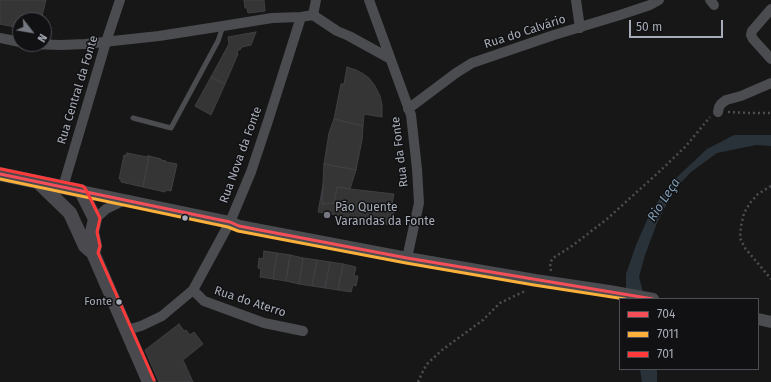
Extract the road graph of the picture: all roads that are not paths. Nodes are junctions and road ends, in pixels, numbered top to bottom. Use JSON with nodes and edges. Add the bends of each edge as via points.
{"nodes":[{"id":1,"x":120,"y":0,"type":"edge"},
{"id":2,"x":316,"y":0,"type":"edge"},
{"id":3,"x":369,"y":0,"type":"edge"},
{"id":4,"x":576,"y":0,"type":"edge"},
{"id":5,"x":659,"y":0,"type":"edge"},
{"id":6,"x":771,"y":9,"type":"edge"},
{"id":7,"x":313,"y":15,"type":"junction"},
{"id":8,"x":301,"y":17,"type":"junction"},
{"id":9,"x":223,"y":26,"type":"junction"},
{"id":10,"x":580,"y":28,"type":"junction"},
{"id":11,"x":0,"y":38,"type":"edge"},
{"id":12,"x":12,"y":40,"type":"edge"},
{"id":13,"x":106,"y":42,"type":"junction"},
{"id":14,"x":52,"y":45,"type":"edge"},
{"id":15,"x":389,"y":58,"type":"junction"},
{"id":16,"x":771,"y":59,"type":"edge"},
{"id":17,"x":771,"y":83,"type":"edge"},
{"id":18,"x":408,"y":109,"type":"junction"},
{"id":19,"x":718,"y":112,"type":"road end"},
{"id":20,"x":133,"y":118,"type":"dead end"},
{"id":21,"x":0,"y":174,"type":"edge"},
{"id":22,"x":39,"y":183,"type":"junction"},
{"id":23,"x":62,"y":187,"type":"junction"},
{"id":24,"x":81,"y":191,"type":"junction"},
{"id":25,"x":125,"y":200,"type":"junction"},
{"id":26,"x":70,"y":213,"type":"junction"},
{"id":27,"x":95,"y":219,"type":"junction"},
{"id":28,"x":230,"y":222,"type":"junction"},
{"id":29,"x":93,"y":253,"type":"junction"},
{"id":30,"x":407,"y":258,"type":"junction"},
{"id":31,"x":193,"y":290,"type":"junction"},
{"id":32,"x":648,"y":298,"type":"edge"},
{"id":33,"x":127,"y":330,"type":"junction"},
{"id":34,"x":303,"y":331,"type":"dead end"},
{"id":35,"x":149,"y":382,"type":"edge"}],
"edges":[{"from":1,"to":13,"type":"street","name":"Rua Central da Fonte"},
{"from":2,"to":7,"type":"street"},
{"from":3,"to":15,"type":"street","name":"Rua da Fonte"},
{"from":4,"to":10,"type":"street"},
{"from":5,"to":10,"type":"street","name":"Rua do Calvário"},
{"from":6,"to":16,"type":"street","via":[[751,35]]},
{"from":7,"to":8,"type":"street"},
{"from":7,"to":15,"type":"street","via":[[337,31]]},
{"from":8,"to":9,"type":"street","via":[[272,18]]},
{"from":8,"to":28,"type":"street","name":"Rua Nova da Fonte","via":[[251,172]]},
{"from":9,"to":13,"type":"street"},
{"from":9,"to":20,"type":"lane","via":[[218,41],[171,128]]},
{"from":10,"to":18,"type":"street","name":"Rua do Calvário","via":[[472,63]]},
{"from":11,"to":12,"type":"street"},
{"from":13,"to":14,"type":"street"},
{"from":13,"to":23,"type":"street","name":"Rua Central da Fonte"},
{"from":15,"to":18,"type":"street","name":"Rua da Fonte"},
{"from":17,"to":19,"type":"street","via":[[726,100]]},
{"from":18,"to":30,"type":"street","name":"Rua da Fonte","via":[[411,115],[419,203]]},
{"from":21,"to":22,"type":"main road"},
{"from":22,"to":23,"type":"main road"},
{"from":22,"to":26,"type":"main road"},
{"from":23,"to":24,"type":"main road"},
{"from":24,"to":25,"type":"street"},
{"from":24,"to":26,"type":"main road"},
{"from":24,"to":27,"type":"main road"},
{"from":25,"to":27,"type":"street","via":[[106,208]]},
{"from":25,"to":28,"type":"street"},
{"from":26,"to":29,"type":"main road","via":[[85,246]]},
{"from":27,"to":29,"type":"main road","via":[[92,232],[95,246]]},
{"from":28,"to":30,"type":"street","via":[[239,226]]},
{"from":28,"to":31,"type":"street","name":"Rua Nova da Fonte"},
{"from":29,"to":33,"type":"main road"},
{"from":30,"to":32,"type":"street"},
{"from":31,"to":33,"type":"street","name":"Rua Nova da Fonte","via":[[162,316]]},
{"from":31,"to":34,"type":"street","name":"Rua do Aterro","via":[[204,301],[264,323]]},
{"from":33,"to":35,"type":"main road"}]}
